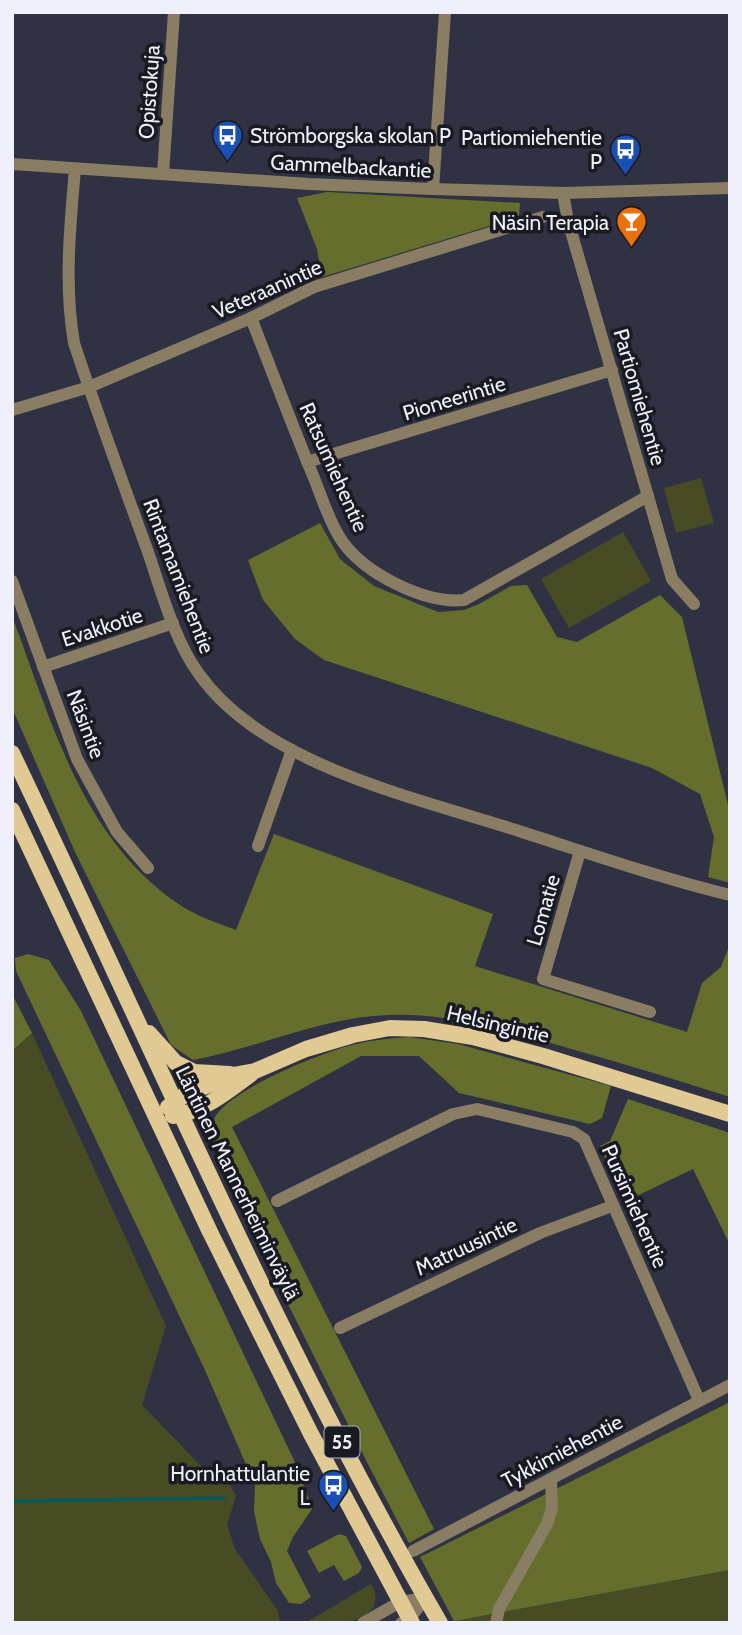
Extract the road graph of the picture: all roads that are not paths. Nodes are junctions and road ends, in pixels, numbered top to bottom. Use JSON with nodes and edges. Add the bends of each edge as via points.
{"nodes":[{"id":1,"x":174,"y":12,"type":"edge"},
{"id":2,"x":445,"y":12,"type":"edge"},
{"id":3,"x":12,"y":164,"type":"edge"},
{"id":4,"x":75,"y":169,"type":"junction"},
{"id":5,"x":163,"y":174,"type":"junction"},
{"id":6,"x":730,"y":188,"type":"edge"},
{"id":7,"x":433,"y":189,"type":"junction"},
{"id":8,"x":563,"y":193,"type":"junction"},
{"id":9,"x":543,"y":217,"type":"dead end"},
{"id":10,"x":251,"y":318,"type":"junction"},
{"id":11,"x":612,"y":370,"type":"junction"},
{"id":12,"x":89,"y":387,"type":"junction"},
{"id":13,"x":12,"y":410,"type":"edge"},
{"id":14,"x":307,"y":462,"type":"junction"},
{"id":15,"x":648,"y":496,"type":"junction"},
{"id":16,"x":12,"y":581,"type":"edge"},
{"id":17,"x":694,"y":604,"type":"dead end"},
{"id":18,"x":173,"y":624,"type":"junction"},
{"id":19,"x":43,"y":667,"type":"junction"},
{"id":20,"x":292,"y":750,"type":"junction"},
{"id":21,"x":12,"y":753,"type":"edge"},
{"id":22,"x":12,"y":810,"type":"edge"},
{"id":23,"x":258,"y":846,"type":"dead end"},
{"id":24,"x":580,"y":851,"type":"junction"},
{"id":25,"x":148,"y":867,"type":"dead end"},
{"id":26,"x":730,"y":895,"type":"edge"},
{"id":27,"x":650,"y":1012,"type":"dead end"},
{"id":28,"x":136,"y":1018,"type":"junction"},
{"id":29,"x":255,"y":1071,"type":"junction"},
{"id":30,"x":233,"y":1075,"type":"junction"},
{"id":31,"x":178,"y":1108,"type":"junction"},
{"id":32,"x":730,"y":1114,"type":"edge"},
{"id":33,"x":157,"y":1119,"type":"junction"},
{"id":34,"x":277,"y":1201,"type":"dead end"},
{"id":35,"x":612,"y":1206,"type":"junction"},
{"id":36,"x":340,"y":1328,"type":"dead end"},
{"id":37,"x":730,"y":1385,"type":"edge"},
{"id":38,"x":699,"y":1400,"type":"junction"},
{"id":39,"x":551,"y":1480,"type":"junction"},
{"id":40,"x":413,"y":1551,"type":"dead end"},
{"id":41,"x":426,"y":1598,"type":"junction"},
{"id":42,"x":400,"y":1602,"type":"junction"},
{"id":43,"x":407,"y":1621,"type":"edge"},
{"id":44,"x":363,"y":1623,"type":"edge"},
{"id":45,"x":440,"y":1623,"type":"edge"},
{"id":46,"x":496,"y":1623,"type":"edge"}],
"edges":[{"from":1,"to":5,"type":"street","name":"Opistokuja"},
{"from":2,"to":7,"type":"street"},
{"from":3,"to":4,"type":"street","name":"Gammelbackantie"},
{"from":4,"to":5,"type":"street","name":"Gammelbackantie"},
{"from":4,"to":12,"type":"street","name":"Rintamamiehentie","via":[[68,253],[69,314]]},
{"from":5,"to":7,"type":"street","name":"Gammelbackantie"},
{"from":6,"to":8,"type":"street","name":"Gammelbackantie"},
{"from":7,"to":8,"type":"street","name":"Gammelbackantie"},
{"from":8,"to":11,"type":"street","name":"Partiomiehentie"},
{"from":9,"to":10,"type":"street","name":"Veteraanintie","via":[[314,287]]},
{"from":10,"to":12,"type":"street","name":"Veteraanintie"},
{"from":10,"to":14,"type":"street","name":"Ratsumiehentie"},
{"from":11,"to":14,"type":"street","name":"Pioneerintie"},
{"from":11,"to":15,"type":"street","name":"Partiomiehentie"},
{"from":12,"to":13,"type":"street","name":"Veteraanintie"},
{"from":12,"to":18,"type":"street","name":"Rintamamiehentie"},
{"from":14,"to":15,"type":"street","name":"Ratsumiehentie","via":[[342,541],[365,564],[405,588],[452,601],[464,600]]},
{"from":15,"to":17,"type":"street","name":"Partiomiehentie","via":[[672,579]]},
{"from":16,"to":19,"type":"street","name":"Näsintie"},
{"from":18,"to":19,"type":"street","name":"Evakkotie"},
{"from":18,"to":20,"type":"street","name":"Rintamamiehentie","via":[[197,672],[214,694]]},
{"from":19,"to":25,"type":"street","name":"Näsintie","via":[[77,759],[103,810]]},
{"from":20,"to":23,"type":"street"},
{"from":20,"to":24,"type":"street","name":"Rintamamiehentie","via":[[351,778]]},
{"from":21,"to":28,"type":"main road","name":"Läntinen Mannerheiminväylä"},
{"from":22,"to":33,"type":"main road"},
{"from":24,"to":26,"type":"street","name":"Rintamamiehentie"},
{"from":24,"to":27,"type":"street","name":"Lomatie","via":[[543,979]]},
{"from":28,"to":30,"type":"main road","name":"Helsingintie","via":[[176,1063],[194,1072]]},
{"from":28,"to":31,"type":"main road","name":"Läntinen Mannerheiminväylä"},
{"from":29,"to":30,"type":"main road","name":"Helsingintie"},
{"from":29,"to":31,"type":"main road","name":"Helsingintie","via":[[219,1098]]},
{"from":29,"to":32,"type":"main road","name":"Helsingintie","via":[[353,1035],[390,1028],[424,1029],[532,1053]]},
{"from":30,"to":31,"type":"main road","name":"Helsingintie","via":[[186,1094]]},
{"from":31,"to":33,"type":"main road","name":"Helsingintie"},
{"from":31,"to":41,"type":"main road","name":"Läntinen Mannerheiminväylä","number":"55","via":[[316,1390]]},
{"from":33,"to":42,"type":"main road","number":"55","via":[[275,1364]]},
{"from":34,"to":35,"type":"street","name":"Pursimiehentie","via":[[453,1114],[477,1109],[573,1132],[584,1139]]},
{"from":35,"to":36,"type":"street","name":"Matruusintie","via":[[540,1233]]},
{"from":35,"to":38,"type":"street","name":"Pursimiehentie"},
{"from":37,"to":38,"type":"street","name":"Tykkimiehentie"},
{"from":38,"to":39,"type":"street","name":"Tykkimiehentie"},
{"from":39,"to":40,"type":"street","name":"Tykkimiehentie"},
{"from":39,"to":46,"type":"street","via":[[552,1508],[547,1524],[499,1609]]},
{"from":41,"to":42,"type":"street"},
{"from":41,"to":43,"type":"street"},
{"from":41,"to":45,"type":"main road","name":"Läntinen Mannerheiminväylä","number":"55"},
{"from":42,"to":43,"type":"main road","number":"55"},
{"from":42,"to":44,"type":"street"}]}
